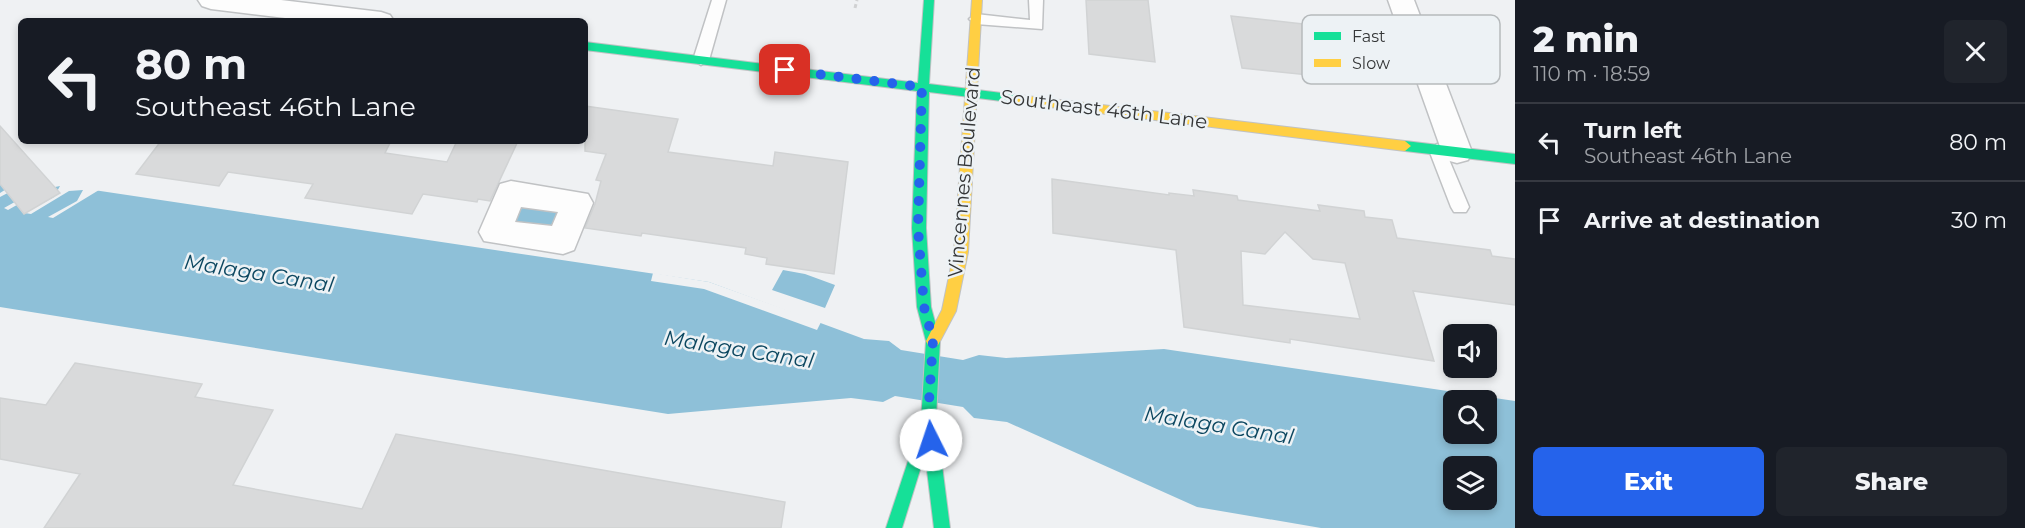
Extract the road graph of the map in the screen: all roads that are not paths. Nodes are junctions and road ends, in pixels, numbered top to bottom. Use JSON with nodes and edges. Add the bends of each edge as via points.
{"nodes":[{"id":1,"x":211,"y":0,"type":"edge"},
{"id":2,"x":719,"y":0,"type":"edge"},
{"id":3,"x":929,"y":0,"type":"edge"},
{"id":4,"x":977,"y":0,"type":"edge"},
{"id":5,"x":1036,"y":0,"type":"edge"},
{"id":6,"x":1401,"y":0,"type":"edge"},
{"id":7,"x":1406,"y":15,"type":"edge"},
{"id":8,"x":357,"y":18,"type":"edge"},
{"id":9,"x":976,"y":19,"type":"junction"},
{"id":10,"x":588,"y":46,"type":"edge"},
{"id":11,"x":700,"y":60,"type":"junction"},
{"id":12,"x":1427,"y":84,"type":"edge"},
{"id":13,"x":922,"y":87,"type":"junction"},
{"id":14,"x":972,"y":93,"type":"junction"},
{"id":15,"x":1447,"y":151,"type":"junction"},
{"id":16,"x":1515,"y":159,"type":"edge"},
{"id":17,"x":1460,"y":207,"type":"dead end"},
{"id":18,"x":933,"y":340,"type":"junction"},
{"id":19,"x":928,"y":418,"type":"junction"},
{"id":20,"x":894,"y":528,"type":"edge"},
{"id":21,"x":942,"y":528,"type":"edge"}],
"edges":[{"from":1,"to":8,"type":"street"},
{"from":2,"to":11,"type":"lane"},
{"from":3,"to":13,"type":"street","name":"Vincennes Boulevard"},
{"from":4,"to":9,"type":"street","name":"Vincennes Boulevard"},
{"from":5,"to":9,"type":"lane","via":[[1037,26]]},
{"from":6,"to":7,"type":"street"},
{"from":9,"to":14,"type":"street","name":"Vincennes Boulevard"},
{"from":10,"to":11,"type":"street","name":"Southeast 46th Lane"},
{"from":11,"to":13,"type":"street","name":"Southeast 46th Lane"},
{"from":12,"to":15,"type":"street"},
{"from":13,"to":14,"type":"street","name":"Southeast 46th Lane"},
{"from":13,"to":18,"type":"street","name":"Vincennes Boulevard","via":[[918,228],[924,307]]},
{"from":14,"to":15,"type":"street","name":"Southeast 46th Lane"},
{"from":14,"to":18,"type":"street","name":"Vincennes Boulevard","via":[[961,252],[949,310]]},
{"from":15,"to":16,"type":"street","name":"Southeast 46th Lane"},
{"from":15,"to":17,"type":"lane"},
{"from":18,"to":19,"type":"street","name":"Vincennes Boulevard"},
{"from":19,"to":20,"type":"street","name":"Vincennes Boulevard"},
{"from":19,"to":21,"type":"street","name":"Vincennes Boulevard"}]}
